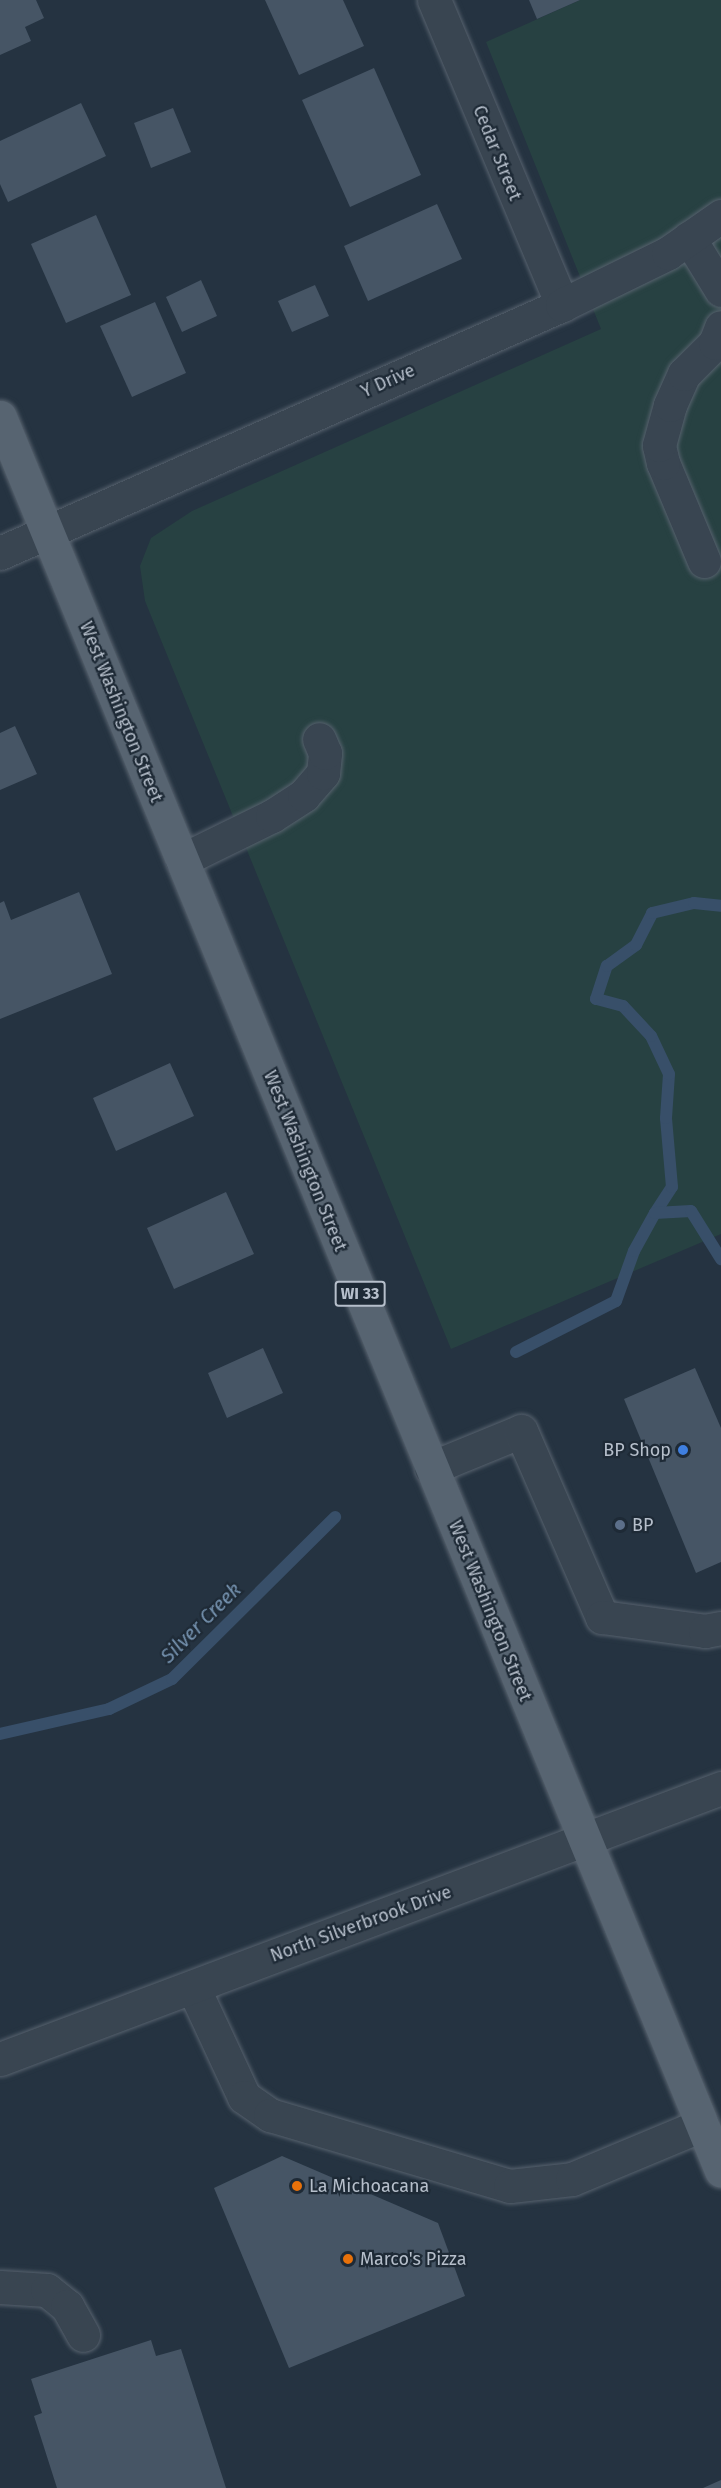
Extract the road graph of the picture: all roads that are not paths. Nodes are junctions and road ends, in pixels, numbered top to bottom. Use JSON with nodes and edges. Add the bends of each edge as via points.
{"nodes":[{"id":1,"x":434,"y":0,"type":"edge"},
{"id":2,"x":721,"y":216,"type":"edge"},
{"id":3,"x":689,"y":238,"type":"junction"},
{"id":4,"x":721,"y":290,"type":"edge"},
{"id":5,"x":562,"y":305,"type":"junction"},
{"id":6,"x":721,"y":327,"type":"edge"},
{"id":7,"x":0,"y":417,"type":"edge"},
{"id":8,"x":47,"y":532,"type":"junction"},
{"id":9,"x":0,"y":553,"type":"edge"},
{"id":10,"x":704,"y":561,"type":"dead end"},
{"id":11,"x":319,"y":739,"type":"dead end"},
{"id":12,"x":182,"y":860,"type":"junction"},
{"id":13,"x":431,"y":1468,"type":"junction"},
{"id":14,"x":721,"y":1628,"type":"edge"},
{"id":15,"x":721,"y":1788,"type":"edge"},
{"id":16,"x":584,"y":1841,"type":"junction"},
{"id":17,"x":194,"y":1987,"type":"junction"},
{"id":18,"x":0,"y":2059,"type":"edge"},
{"id":19,"x":702,"y":2125,"type":"junction"},
{"id":20,"x":721,"y":2169,"type":"edge"},
{"id":21,"x":0,"y":2287,"type":"edge"},
{"id":22,"x":83,"y":2335,"type":"dead end"}],
"edges":[{"from":1,"to":5,"type":"street","name":"Cedar Street"},
{"from":2,"to":3,"type":"street","name":"Y Drive"},
{"from":3,"to":4,"type":"street"},
{"from":3,"to":5,"type":"street","name":"Y Drive","via":[[659,258]]},
{"from":5,"to":8,"type":"street","name":"Y Drive"},
{"from":6,"to":10,"type":"street","via":[[715,343],[684,374],[659,445]]},
{"from":7,"to":8,"type":"main road","name":"West Washington Street","number":"WI 33"},
{"from":8,"to":9,"type":"street","name":"Y Drive"},
{"from":8,"to":12,"type":"main road","name":"West Washington Street","number":"WI 33"},
{"from":11,"to":12,"type":"street","via":[[326,753],[323,773],[304,795],[273,816]]},
{"from":12,"to":13,"type":"main road","name":"West Washington Street","number":"WI 33"},
{"from":13,"to":14,"type":"street","via":[[521,1431],[602,1617],[705,1632]]},
{"from":13,"to":16,"type":"main road","name":"West Washington Street","number":"WI 33"},
{"from":15,"to":16,"type":"street","name":"North Silverbrook Drive"},
{"from":16,"to":17,"type":"street","name":"North Silverbrook Drive"},
{"from":16,"to":19,"type":"main road","name":"West Washington Street","number":"WI 33"},
{"from":17,"to":18,"type":"street","name":"North Silverbrook Drive"},
{"from":17,"to":19,"type":"street","via":[[244,2097],[270,2115],[510,2186],[572,2179]]},
{"from":19,"to":20,"type":"main road","name":"West Washington Street","number":"WI 33"},
{"from":21,"to":22,"type":"street","via":[[47,2290],[67,2306]]}]}
